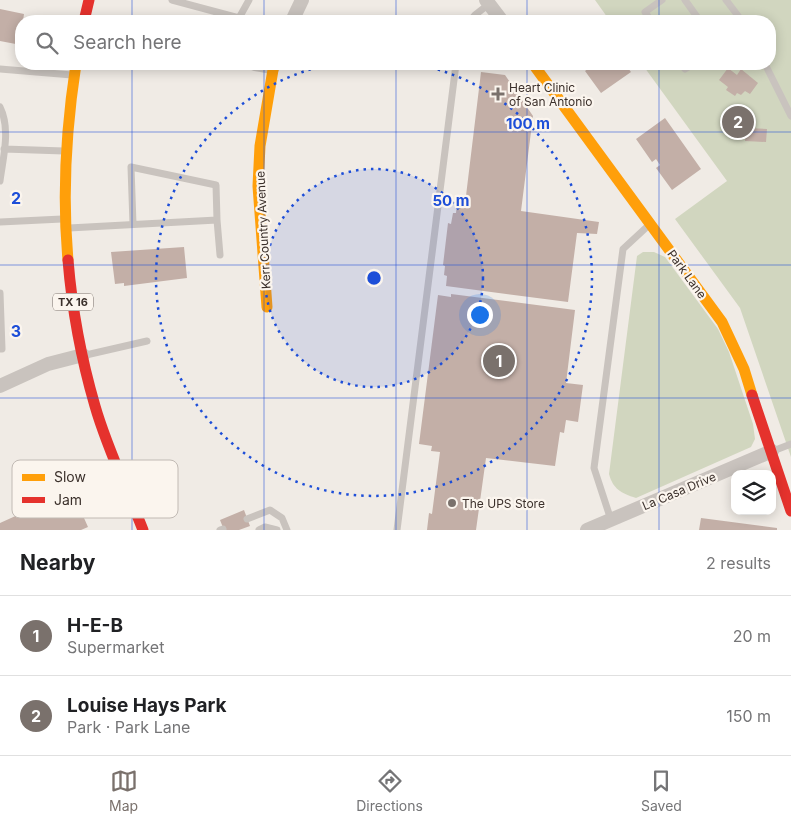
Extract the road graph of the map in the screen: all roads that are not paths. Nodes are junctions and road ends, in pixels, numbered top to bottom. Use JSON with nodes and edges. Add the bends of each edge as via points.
{"nodes":[{"id":1,"x":89,"y":0,"type":"edge"},
{"id":2,"x":172,"y":0,"type":"edge"},
{"id":3,"x":249,"y":0,"type":"edge"},
{"id":4,"x":302,"y":0,"type":"edge"},
{"id":5,"x":662,"y":0,"type":"edge"},
{"id":6,"x":685,"y":0,"type":"edge"},
{"id":7,"x":726,"y":0,"type":"edge"},
{"id":8,"x":488,"y":2,"type":"edge"},
{"id":9,"x":85,"y":15,"type":"edge"},
{"id":10,"x":222,"y":15,"type":"edge"},
{"id":11,"x":242,"y":15,"type":"edge"},
{"id":12,"x":295,"y":15,"type":"edge"},
{"id":13,"x":475,"y":15,"type":"edge"},
{"id":14,"x":498,"y":15,"type":"edge"},
{"id":15,"x":647,"y":15,"type":"edge"},
{"id":16,"x":696,"y":15,"type":"edge"},
{"id":17,"x":737,"y":15,"type":"edge"},
{"id":18,"x":0,"y":69,"type":"edge"},
{"id":19,"x":75,"y":70,"type":"edge"},
{"id":20,"x":272,"y":70,"type":"edge"},
{"id":21,"x":455,"y":70,"type":"edge"},
{"id":22,"x":537,"y":70,"type":"edge"},
{"id":23,"x":768,"y":70,"type":"edge"},
{"id":24,"x":74,"y":76,"type":"junction"},
{"id":25,"x":0,"y":107,"type":"edge"},
{"id":26,"x":791,"y":116,"type":"edge"},
{"id":27,"x":4,"y":149,"type":"junction"},
{"id":28,"x":67,"y":151,"type":"junction"},
{"id":29,"x":0,"y":181,"type":"edge"},
{"id":30,"x":217,"y":220,"type":"junction"},
{"id":31,"x":0,"y":222,"type":"edge"},
{"id":32,"x":66,"y":224,"type":"junction"},
{"id":33,"x":133,"y":224,"type":"junction"},
{"id":34,"x":650,"y":224,"type":"junction"},
{"id":35,"x":220,"y":255,"type":"dead end"},
{"id":36,"x":0,"y":293,"type":"edge"},
{"id":37,"x":267,"y":307,"type":"dead end"},
{"id":38,"x":147,"y":341,"type":"dead end"},
{"id":39,"x":0,"y":349,"type":"edge"},
{"id":40,"x":83,"y":355,"type":"junction"},
{"id":41,"x":0,"y":386,"type":"edge"},
{"id":42,"x":791,"y":444,"type":"edge"},
{"id":43,"x":772,"y":451,"type":"junction"},
{"id":44,"x":115,"y":460,"type":"edge"},
{"id":45,"x":791,"y":511,"type":"edge"},
{"id":46,"x":138,"y":518,"type":"edge"},
{"id":47,"x":247,"y":519,"type":"dead end"},
{"id":48,"x":610,"y":520,"type":"junction"},
{"id":49,"x":143,"y":530,"type":"edge"},
{"id":50,"x":259,"y":530,"type":"edge"},
{"id":51,"x":277,"y":530,"type":"edge"},
{"id":52,"x":287,"y":530,"type":"edge"},
{"id":53,"x":397,"y":530,"type":"edge"},
{"id":54,"x":587,"y":530,"type":"edge"}],
"edges":[{"from":1,"to":9,"type":"street"},
{"from":2,"to":10,"type":"lane"},
{"from":3,"to":11,"type":"lane"},
{"from":4,"to":12,"type":"street"},
{"from":5,"to":15,"type":"lane","via":[[645,12]]},
{"from":6,"to":16,"type":"lane"},
{"from":7,"to":17,"type":"lane"},
{"from":8,"to":13,"type":"lane"},
{"from":8,"to":14,"type":"street"},
{"from":18,"to":24,"type":"lane"},
{"from":19,"to":24,"type":"street","number":"TX 16"},
{"from":20,"to":37,"type":"street","name":"Kerr Country Avenue","via":[[260,146],[258,186]]},
{"from":21,"to":53,"type":"lane"},
{"from":22,"to":34,"type":"street","name":"Park Lane"},
{"from":23,"to":26,"type":"lane"},
{"from":24,"to":28,"type":"street","number":"TX 16"},
{"from":25,"to":27,"type":"lane","via":[[5,117]]},
{"from":27,"to":28,"type":"lane"},
{"from":27,"to":29,"type":"lane"},
{"from":28,"to":32,"type":"street","number":"TX 16"},
{"from":30,"to":33,"type":"lane"},
{"from":30,"to":33,"type":"lane","via":[[216,185],[131,167]]},
{"from":30,"to":35,"type":"lane"},
{"from":31,"to":32,"type":"lane"},
{"from":32,"to":33,"type":"lane"},
{"from":32,"to":40,"type":"street","number":"TX 16","via":[[71,285]]},
{"from":34,"to":43,"type":"street","name":"Park Lane","via":[[730,336]]},
{"from":34,"to":48,"type":"lane","via":[[623,249],[594,468]]},
{"from":36,"to":39,"type":"lane"},
{"from":38,"to":40,"type":"lane"},
{"from":40,"to":41,"type":"street","via":[[48,364]]},
{"from":40,"to":44,"type":"street","number":"TX 16","via":[[104,434]]},
{"from":42,"to":43,"type":"lane"},
{"from":43,"to":45,"type":"street","name":"Park Lane"},
{"from":43,"to":48,"type":"street","name":"La Casa Drive"},
{"from":46,"to":49,"type":"street","number":"TX 16"},
{"from":47,"to":52,"type":"lane","via":[[270,510],[282,518]]},
{"from":48,"to":54,"type":"street","name":"La Casa Drive"},
{"from":50,"to":51,"type":"lane","via":[[265,527]]}]}
